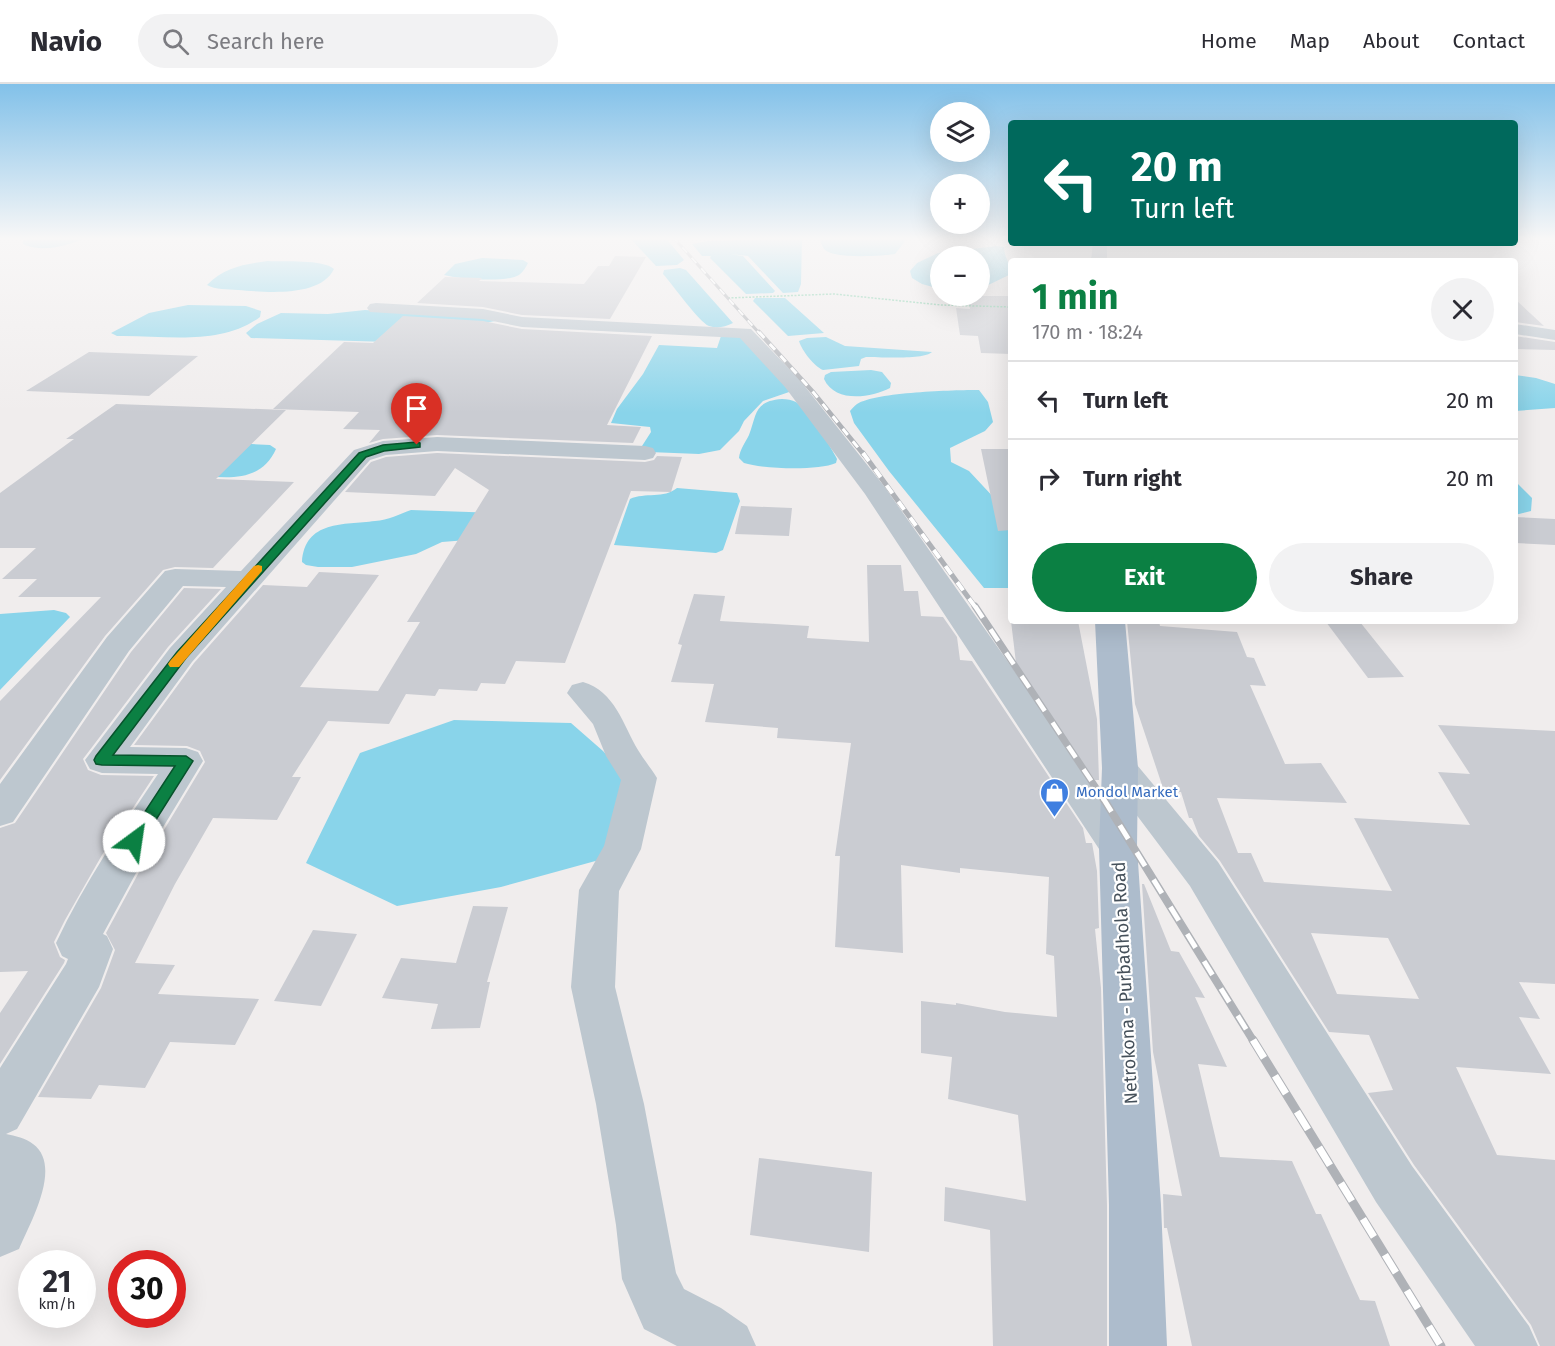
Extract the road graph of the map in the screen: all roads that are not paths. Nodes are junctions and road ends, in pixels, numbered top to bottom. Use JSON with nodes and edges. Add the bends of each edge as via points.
{"nodes":[{"id":1,"x":376,"y":308,"type":"dead end"},
{"id":2,"x":1518,"y":329,"type":"edge"},
{"id":3,"x":1555,"y":335,"type":"edge"},
{"id":4,"x":645,"y":453,"type":"dead end"},
{"id":5,"x":248,"y":580,"type":"junction"},
{"id":6,"x":1110,"y":624,"type":"edge"},
{"id":7,"x":583,"y":693,"type":"dead end"},
{"id":8,"x":1120,"y":768,"type":"junction"},
{"id":9,"x":0,"y":812,"type":"edge"},
{"id":10,"x":1118,"y":847,"type":"junction"},
{"id":11,"x":0,"y":1112,"type":"edge"},
{"id":12,"x":0,"y":1157,"type":"edge"},
{"id":13,"x":0,"y":1230,"type":"edge"},
{"id":14,"x":727,"y":1346,"type":"edge"},
{"id":15,"x":1138,"y":1346,"type":"edge"},
{"id":16,"x":1509,"y":1346,"type":"edge"}],
"edges":[{"from":1,"to":10,"type":"street","via":[[483,314],[522,322],[745,333],[792,383],[875,491]]},
{"from":2,"to":3,"type":"street"},
{"from":4,"to":5,"type":"street","via":[[437,444],[369,451]]},
{"from":5,"to":9,"type":"street","via":[[176,577],[118,644]]},
{"from":5,"to":11,"type":"street","via":[[153,689],[102,760],[186,761],[94,909],[77,943],[92,949],[84,973]]},
{"from":6,"to":8,"type":"main road","name":"Netrokona - Purbadhola Road"},
{"from":7,"to":14,"type":"street","via":[[607,719],[622,756],[639,778],[622,849],[599,890],[593,987],[622,1115],[649,1279],[664,1310]]},
{"from":8,"to":10,"type":"main road","name":"Netrokona - Purbadhola Road"},
{"from":8,"to":16,"type":"street","via":[[1204,874],[1394,1184]]},
{"from":10,"to":15,"type":"main road","name":"Netrokona - Purbadhola Road"},
{"from":12,"to":13,"type":"street","via":[[15,1161],[22,1169]]}]}
